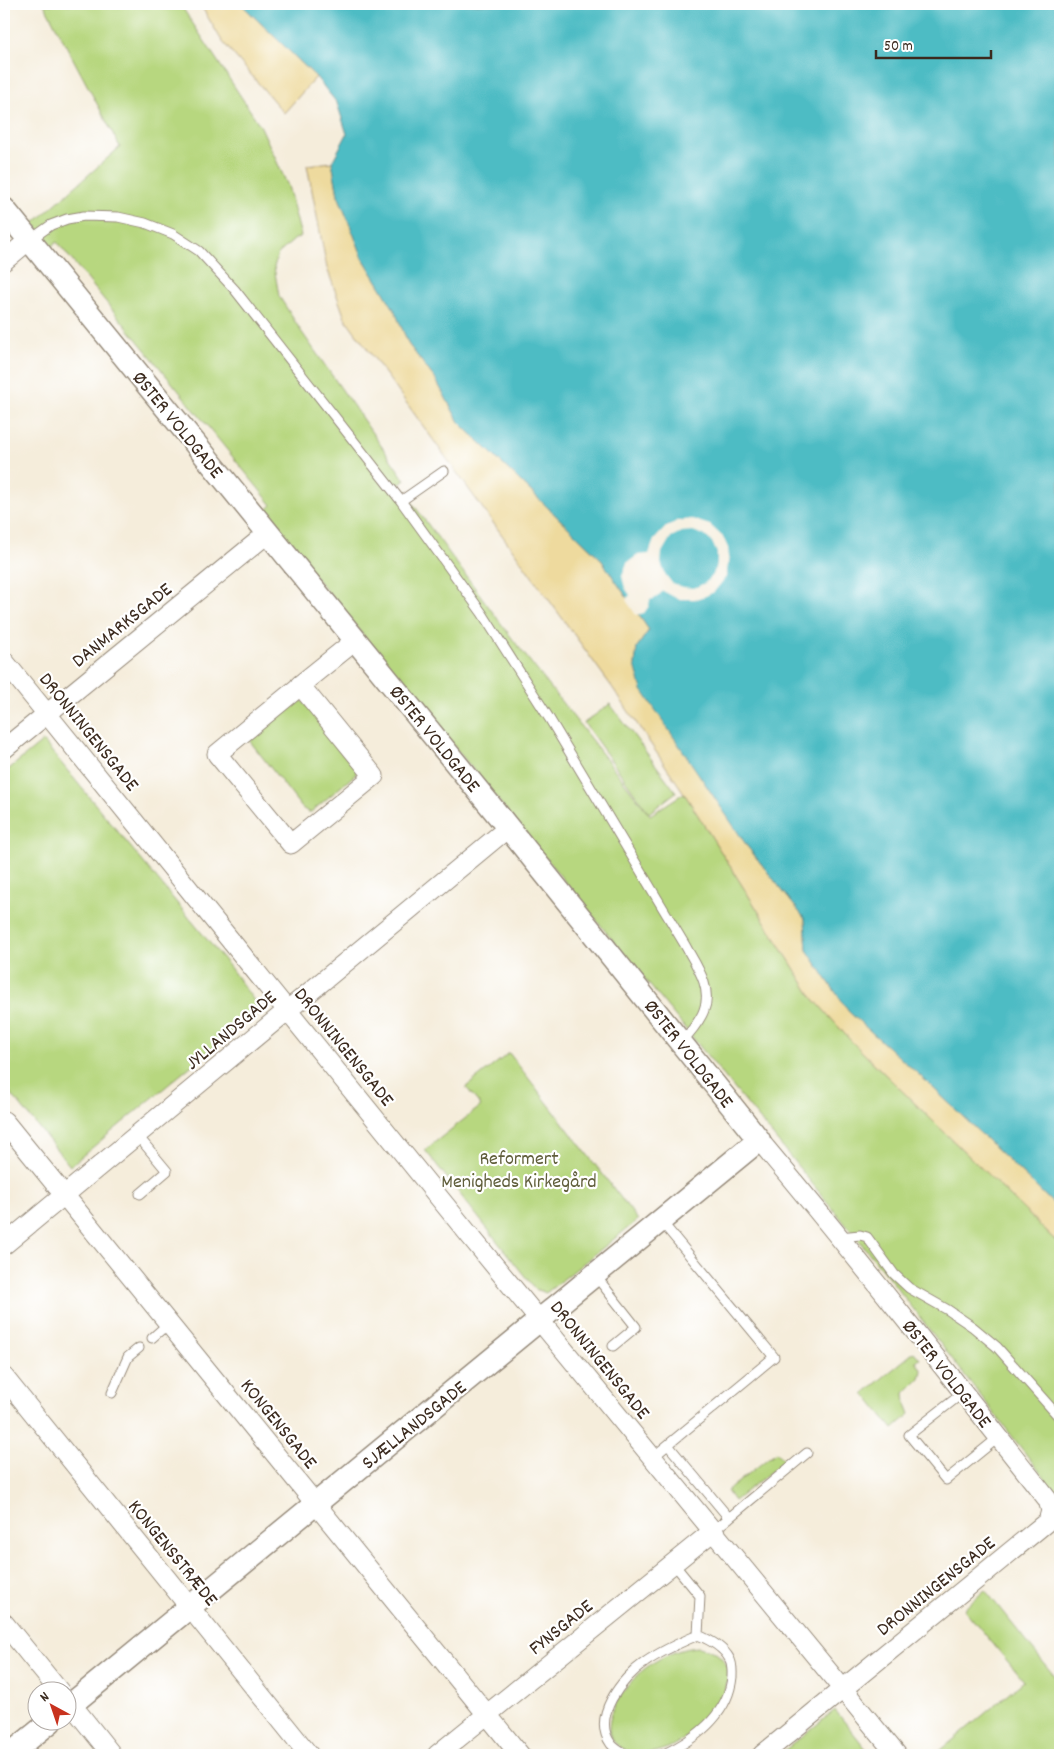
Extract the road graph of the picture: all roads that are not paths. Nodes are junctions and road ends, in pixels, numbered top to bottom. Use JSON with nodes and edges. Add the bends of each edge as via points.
{"nodes":[{"id":1,"x":4,"y":209,"type":"edge"},
{"id":2,"x":30,"y":240,"type":"junction"},
{"id":3,"x":4,"y":261,"type":"edge"},
{"id":4,"x":444,"y":470,"type":"dead end"},
{"id":5,"x":401,"y":501,"type":"junction"},
{"id":6,"x":268,"y":533,"type":"junction"},
{"id":7,"x":356,"y":640,"type":"junction"},
{"id":8,"x":4,"y":661,"type":"edge"},
{"id":9,"x":300,"y":686,"type":"junction"},
{"id":10,"x":46,"y":714,"type":"junction"},
{"id":11,"x":4,"y":749,"type":"edge"},
{"id":12,"x":508,"y":827,"type":"junction"},
{"id":13,"x":288,"y":1011,"type":"junction"},
{"id":14,"x":682,"y":1042,"type":"junction"},
{"id":15,"x":4,"y":1120,"type":"edge"},
{"id":16,"x":137,"y":1135,"type":"junction"},
{"id":17,"x":759,"y":1140,"type":"junction"},
{"id":18,"x":140,"y":1194,"type":"dead end"},
{"id":19,"x":64,"y":1195,"type":"junction"},
{"id":20,"x":660,"y":1221,"type":"junction"},
{"id":21,"x":840,"y":1237,"type":"junction"},
{"id":22,"x":4,"y":1245,"type":"edge"},
{"id":23,"x":595,"y":1275,"type":"junction"},
{"id":24,"x":540,"y":1320,"type":"junction"},
{"id":25,"x":169,"y":1323,"type":"junction"},
{"id":26,"x":152,"y":1338,"type":"dead end"},
{"id":27,"x":613,"y":1346,"type":"dead end"},
{"id":28,"x":139,"y":1348,"type":"dead end"},
{"id":29,"x":4,"y":1377,"type":"edge"},
{"id":30,"x":964,"y":1392,"type":"junction"},
{"id":31,"x":112,"y":1393,"type":"dead end"},
{"id":32,"x":1060,"y":1418,"type":"edge"},
{"id":33,"x":999,"y":1437,"type":"junction"},
{"id":34,"x":668,"y":1445,"type":"junction"},
{"id":35,"x":807,"y":1454,"type":"dead end"},
{"id":36,"x":652,"y":1458,"type":"junction"},
{"id":37,"x":316,"y":1504,"type":"junction"},
{"id":38,"x":1051,"y":1511,"type":"joint"},
{"id":39,"x":729,"y":1518,"type":"junction"},
{"id":40,"x":712,"y":1532,"type":"junction"},
{"id":41,"x":673,"y":1563,"type":"junction"},
{"id":42,"x":189,"y":1607,"type":"junction"},
{"id":43,"x":4,"y":1623,"type":"edge"},
{"id":44,"x":698,"y":1635,"type":"junction"},
{"id":45,"x":52,"y":1682,"type":"edge"},
{"id":46,"x":842,"y":1690,"type":"junction"},
{"id":47,"x":78,"y":1693,"type":"edge"},
{"id":48,"x":78,"y":1714,"type":"edge"},
{"id":49,"x":487,"y":1715,"type":"junction"},
{"id":50,"x":38,"y":1732,"type":"edge"},
{"id":51,"x":9,"y":1755,"type":"edge"},
{"id":52,"x":112,"y":1755,"type":"edge"},
{"id":53,"x":310,"y":1755,"type":"edge"},
{"id":54,"x":437,"y":1755,"type":"edge"},
{"id":55,"x":520,"y":1755,"type":"edge"},
{"id":56,"x":626,"y":1755,"type":"edge"},
{"id":57,"x":662,"y":1755,"type":"edge"},
{"id":58,"x":762,"y":1755,"type":"edge"},
{"id":59,"x":897,"y":1755,"type":"edge"}],
"edges":[{"from":1,"to":2,"type":"street","name":"ØSTER VOLDGADE"},
{"from":2,"to":3,"type":"street"},
{"from":2,"to":5,"type":"lane","via":[[50,225],[84,216],[145,223],[174,234],[198,251],[235,290]]},
{"from":2,"to":6,"type":"street","name":"ØSTER VOLDGADE"},
{"from":4,"to":5,"type":"lane"},
{"from":5,"to":14,"type":"lane","via":[[482,613],[549,718],[701,974],[706,995],[705,1009]]},
{"from":6,"to":7,"type":"street","name":"ØSTER VOLDGADE"},
{"from":6,"to":10,"type":"street","name":"DANMARKSGADE"},
{"from":7,"to":9,"type":"street"},
{"from":7,"to":12,"type":"street","name":"ØSTER VOLDGADE"},
{"from":8,"to":10,"type":"street","name":"DRONNINGENSGADE"},
{"from":9,"to":9,"type":"street","via":[[374,776],[291,844],[217,754]]},
{"from":10,"to":11,"type":"street","name":"DANMARKSGADE"},
{"from":10,"to":13,"type":"street","name":"DRONNINGENSGADE"},
{"from":12,"to":13,"type":"street","name":"JYLLANDSGADE"},
{"from":12,"to":14,"type":"street","name":"ØSTER VOLDGADE"},
{"from":13,"to":16,"type":"street","name":"JYLLANDSGADE"},
{"from":13,"to":24,"type":"street","name":"DRONNINGENSGADE"},
{"from":14,"to":17,"type":"street","name":"ØSTER VOLDGADE"},
{"from":15,"to":19,"type":"street","name":"KONGENSGADE"},
{"from":16,"to":18,"type":"lane","via":[[167,1171]]},
{"from":16,"to":19,"type":"street","name":"JYLLANDSGADE"},
{"from":17,"to":20,"type":"street","name":"SJÆLLANDSGADE"},
{"from":17,"to":21,"type":"street","name":"ØSTER VOLDGADE"},
{"from":19,"to":22,"type":"street","name":"JYLLANDSGADE"},
{"from":19,"to":25,"type":"street","name":"KONGENSGADE"},
{"from":20,"to":23,"type":"street","name":"SJÆLLANDSGADE"},
{"from":20,"to":34,"type":"lane","via":[[774,1357]]},
{"from":21,"to":30,"type":"street","name":"ØSTER VOLDGADE"},
{"from":21,"to":32,"type":"lane","name":"ØSTER VOLDGADE","via":[[867,1237],[894,1274],[909,1288],[948,1310],[997,1347]]},
{"from":23,"to":24,"type":"street","name":"SJÆLLANDSGADE"},
{"from":23,"to":27,"type":"lane","via":[[636,1327]]},
{"from":24,"to":36,"type":"street","name":"DRONNINGENSGADE"},
{"from":24,"to":37,"type":"street","name":"SJÆLLANDSGADE"},
{"from":25,"to":26,"type":"lane"},
{"from":25,"to":37,"type":"street","name":"KONGENSGADE"},
{"from":28,"to":31,"type":"lane","via":[[128,1358]]},
{"from":29,"to":42,"type":"street","name":"KONGENSSTRÆDE"},
{"from":30,"to":33,"type":"street","name":"ØSTER VOLDGADE"},
{"from":30,"to":33,"type":"lane","via":[[909,1435],[946,1480]]},
{"from":33,"to":38,"type":"street","name":"ØSTER VOLDGADE","via":[[1048,1500]]},
{"from":34,"to":36,"type":"lane"},
{"from":34,"to":39,"type":"lane"},
{"from":35,"to":39,"type":"lane"},
{"from":36,"to":40,"type":"street","name":"DRONNINGENSGADE"},
{"from":37,"to":42,"type":"street","name":"SJÆLLANDSGADE"},
{"from":37,"to":49,"type":"street","name":"KONGENSGADE"},
{"from":38,"to":46,"type":"street","name":"DRONNINGENSGADE","via":[[1048,1521]]},
{"from":39,"to":40,"type":"lane"},
{"from":40,"to":41,"type":"street","name":"FYNSGADE"},
{"from":40,"to":46,"type":"street","name":"DRONNINGENSGADE"},
{"from":41,"to":44,"type":"lane","via":[[700,1596]]},
{"from":41,"to":49,"type":"street","name":"FYNSGADE"},
{"from":42,"to":47,"type":"street","name":"SJÆLLANDSGADE"},
{"from":42,"to":53,"type":"street","name":"KONGENSSTRÆDE"},
{"from":43,"to":45,"type":"street"},
{"from":44,"to":56,"type":"lane","via":[[643,1664],[618,1688],[604,1727],[610,1744]]},
{"from":44,"to":57,"type":"lane","via":[[719,1647],[731,1660],[730,1688],[718,1713],[706,1727]]},
{"from":46,"to":58,"type":"street"},
{"from":46,"to":59,"type":"street","name":"DRONNINGENSGADE"},
{"from":48,"to":52,"type":"street"},
{"from":49,"to":54,"type":"street","name":"FYNSGADE"},
{"from":49,"to":55,"type":"street","name":"KONGENSGADE"},
{"from":50,"to":51,"type":"street"}]}
